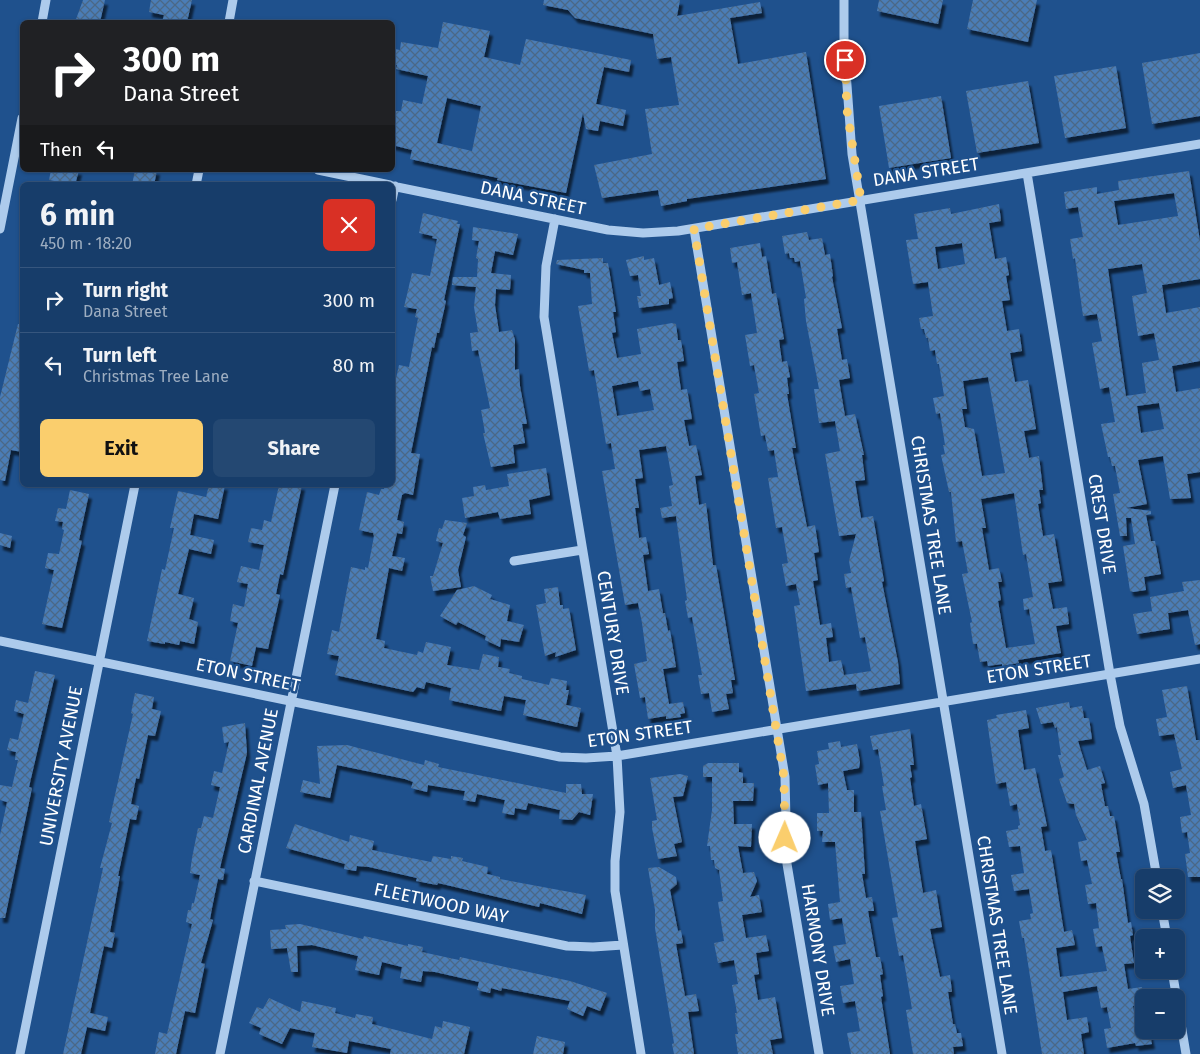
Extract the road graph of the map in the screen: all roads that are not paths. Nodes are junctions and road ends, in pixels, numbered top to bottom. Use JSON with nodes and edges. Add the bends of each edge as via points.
{"nodes":[{"id":1,"x":46,"y":0,"type":"edge"},
{"id":2,"x":234,"y":0,"type":"edge"},
{"id":3,"x":844,"y":0,"type":"edge"},
{"id":4,"x":42,"y":20,"type":"edge"},
{"id":5,"x":229,"y":20,"type":"edge"},
{"id":6,"x":20,"y":128,"type":"edge"},
{"id":7,"x":1200,"y":144,"type":"edge"},
{"id":8,"x":327,"y":172,"type":"edge"},
{"id":9,"x":1027,"y":173,"type":"junction"},
{"id":10,"x":374,"y":182,"type":"edge"},
{"id":11,"x":395,"y":187,"type":"edge"},
{"id":12,"x":861,"y":200,"type":"junction"},
{"id":13,"x":555,"y":219,"type":"junction"},
{"id":14,"x":0,"y":229,"type":"edge"},
{"id":15,"x":694,"y":229,"type":"junction"},
{"id":16,"x":135,"y":487,"type":"edge"},
{"id":17,"x":335,"y":487,"type":"edge"},
{"id":18,"x":582,"y":550,"type":"junction"},
{"id":19,"x":514,"y":561,"type":"dead end"},
{"id":20,"x":0,"y":641,"type":"edge"},
{"id":21,"x":1200,"y":659,"type":"edge"},
{"id":22,"x":99,"y":661,"type":"junction"},
{"id":23,"x":1110,"y":674,"type":"junction"},
{"id":24,"x":291,"y":701,"type":"junction"},
{"id":25,"x":944,"y":702,"type":"junction"},
{"id":26,"x":777,"y":729,"type":"junction"},
{"id":27,"x":617,"y":756,"type":"junction"},
{"id":28,"x":1155,"y":869,"type":"edge"},
{"id":29,"x":254,"y":881,"type":"junction"},
{"id":30,"x":623,"y":945,"type":"junction"},
{"id":31,"x":1174,"y":979,"type":"edge"},
{"id":32,"x":20,"y":1054,"type":"edge"},
{"id":33,"x":220,"y":1054,"type":"edge"},
{"id":34,"x":641,"y":1054,"type":"edge"},
{"id":35,"x":819,"y":1054,"type":"edge"},
{"id":36,"x":1002,"y":1054,"type":"edge"},
{"id":37,"x":1186,"y":1054,"type":"edge"}],
"edges":[{"from":1,"to":4,"type":"street"},
{"from":2,"to":5,"type":"street"},
{"from":3,"to":12,"type":"street","name":"CHRISTMAS TREE LANE","via":[[847,110]]},
{"from":6,"to":14,"type":"street"},
{"from":7,"to":9,"type":"street","name":"DANA STREET"},
{"from":8,"to":10,"type":"street","name":"DANA STREET"},
{"from":9,"to":12,"type":"street","name":"DANA STREET"},
{"from":9,"to":23,"type":"street","name":"CREST DRIVE"},
{"from":11,"to":13,"type":"street","name":"DANA STREET"},
{"from":12,"to":15,"type":"street","name":"DANA STREET"},
{"from":12,"to":25,"type":"street","name":"CHRISTMAS TREE LANE"},
{"from":13,"to":15,"type":"street","name":"DANA STREET","via":[[608,230]]},
{"from":13,"to":18,"type":"street","name":"CENTURY DRIVE","via":[[546,266],[544,318]]},
{"from":15,"to":26,"type":"street","name":"HARMONY DRIVE"},
{"from":16,"to":22,"type":"street","name":"UNIVERSITY AVENUE"},
{"from":17,"to":24,"type":"street","name":"CARDINAL AVENUE"},
{"from":18,"to":19,"type":"street"},
{"from":18,"to":27,"type":"street","name":"CENTURY DRIVE"},
{"from":20,"to":22,"type":"street","name":"ETON STREET"},
{"from":21,"to":23,"type":"street","name":"ETON STREET"},
{"from":22,"to":24,"type":"street","name":"ETON STREET"},
{"from":22,"to":32,"type":"street","name":"UNIVERSITY AVENUE"},
{"from":23,"to":25,"type":"street","name":"ETON STREET"},
{"from":23,"to":28,"type":"street","name":"CREST DRIVE","via":[[1120,726],[1144,804]]},
{"from":24,"to":27,"type":"street","name":"ETON STREET","via":[[560,757]]},
{"from":24,"to":29,"type":"street","name":"CARDINAL AVENUE"},
{"from":25,"to":26,"type":"street","name":"ETON STREET"},
{"from":25,"to":36,"type":"street","name":"CHRISTMAS TREE LANE"},
{"from":26,"to":27,"type":"street","name":"ETON STREET"},
{"from":26,"to":35,"type":"street","name":"HARMONY DRIVE","via":[[784,777],[787,864]]},
{"from":27,"to":30,"type":"street","name":"CENTURY DRIVE","via":[[620,812],[615,891]]},
{"from":29,"to":30,"type":"street","name":"FLEETWOOD WAY","via":[[567,946]]},
{"from":29,"to":33,"type":"street","name":"CARDINAL AVENUE"},
{"from":30,"to":34,"type":"street","name":"CENTURY DRIVE"},
{"from":31,"to":37,"type":"street"}]}
